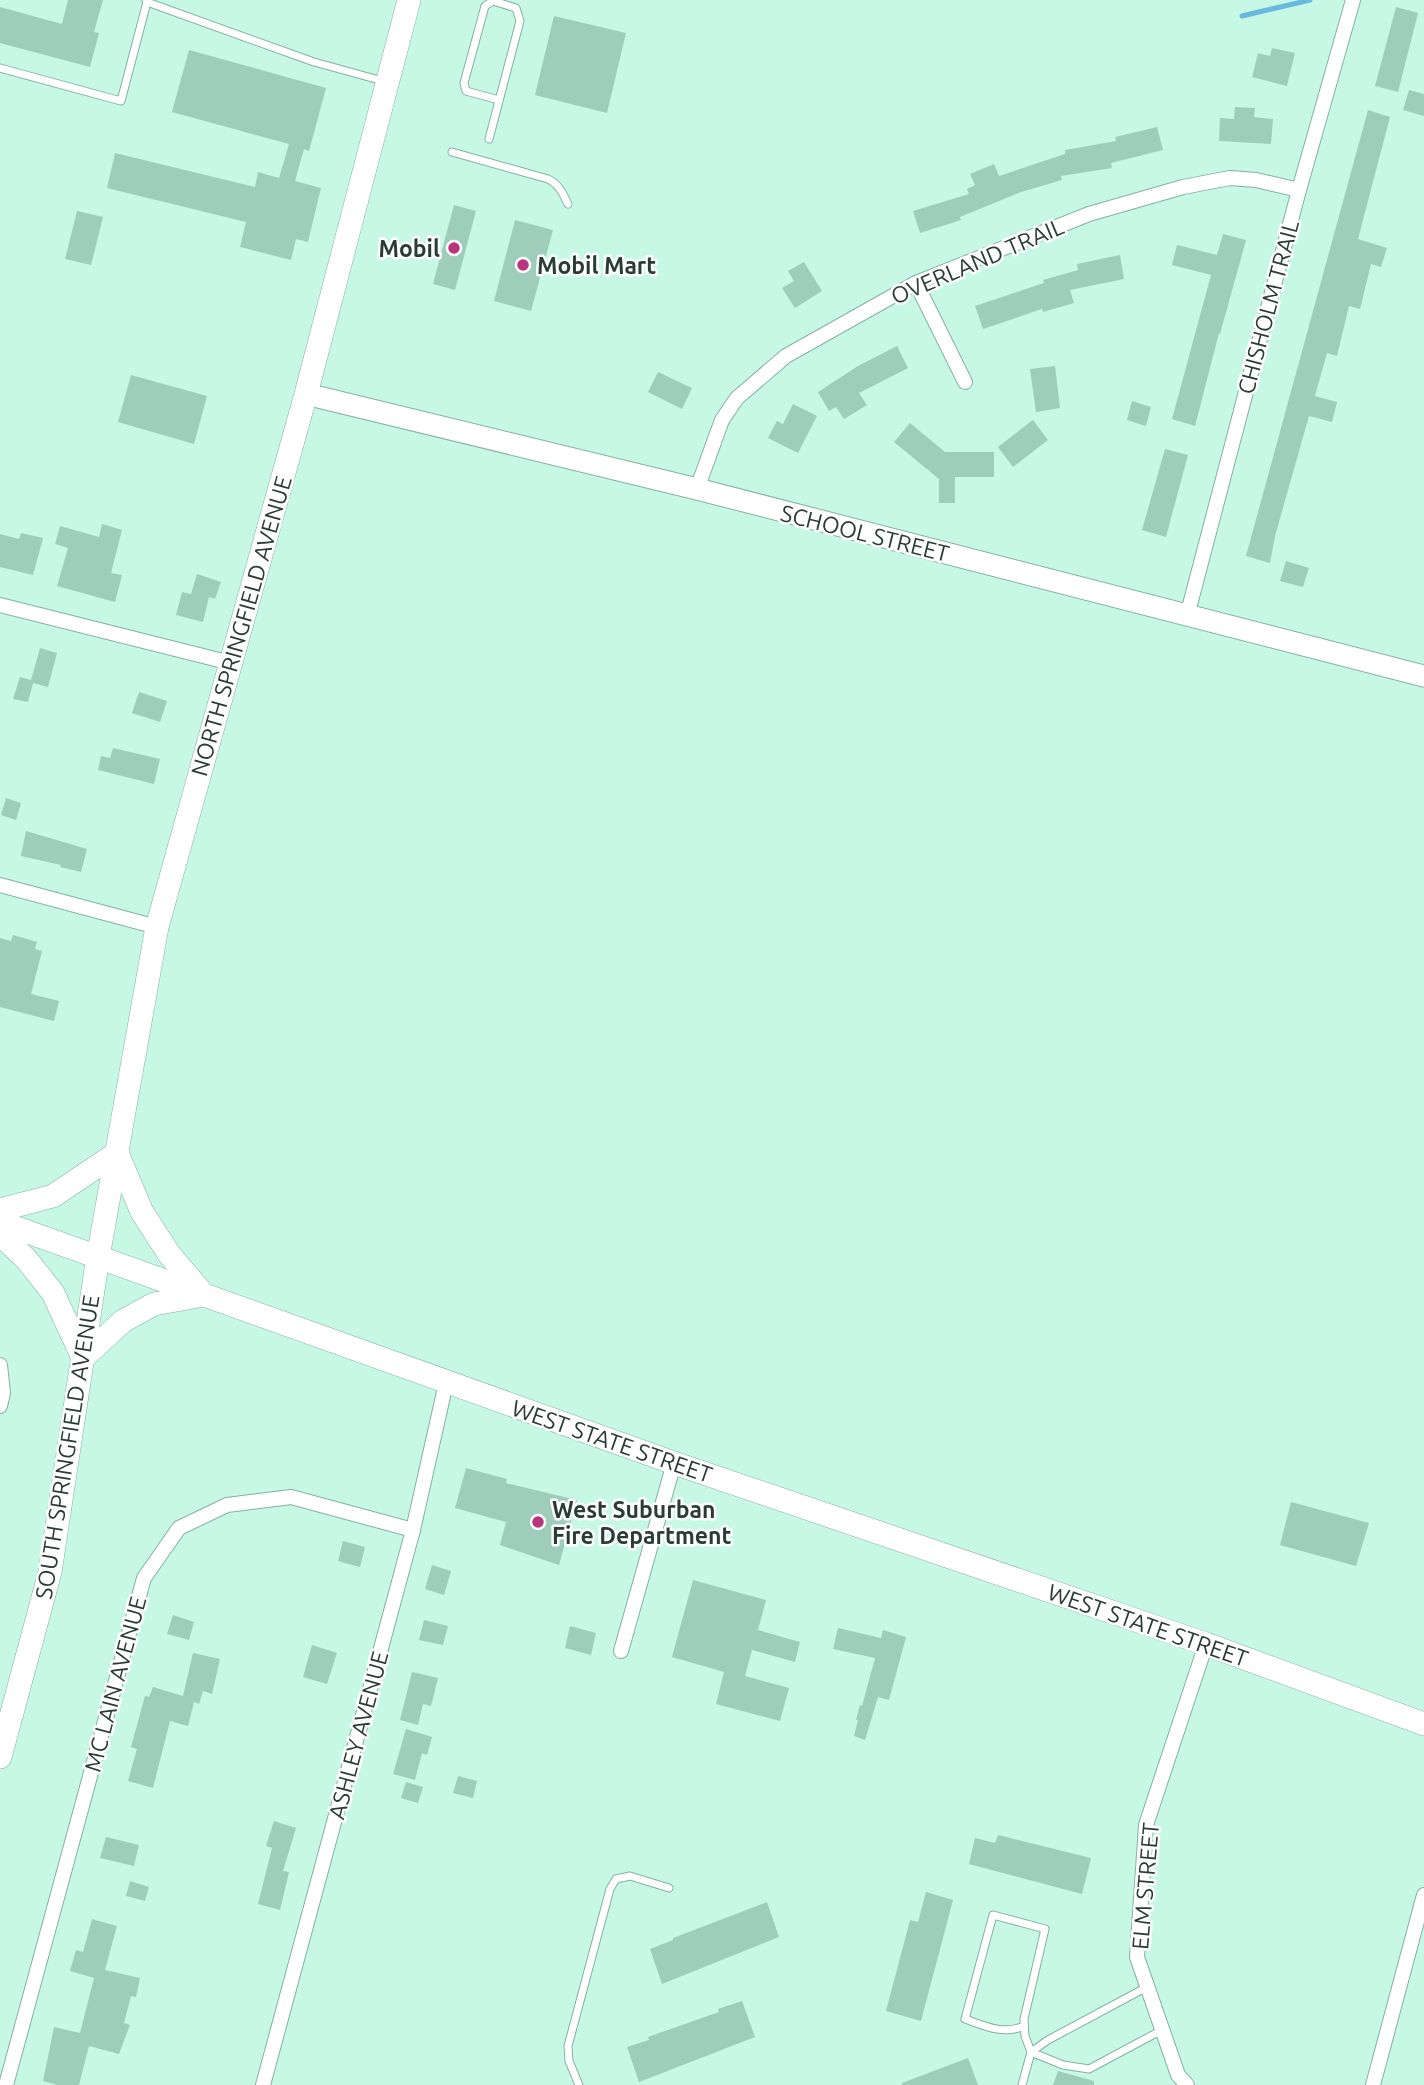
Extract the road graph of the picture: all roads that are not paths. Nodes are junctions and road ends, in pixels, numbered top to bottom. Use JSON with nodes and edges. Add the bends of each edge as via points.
{"nodes":[{"id":1,"x":409,"y":0,"type":"edge"},
{"id":2,"x":1353,"y":0,"type":"edge"},
{"id":3,"x":147,"y":1,"type":"edge"},
{"id":4,"x":0,"y":68,"type":"edge"},
{"id":5,"x":386,"y":82,"type":"junction"},
{"id":6,"x":499,"y":100,"type":"junction"},
{"id":7,"x":489,"y":139,"type":"dead end"},
{"id":8,"x":452,"y":152,"type":"dead end"},
{"id":9,"x":1299,"y":190,"type":"junction"},
{"id":10,"x":568,"y":204,"type":"dead end"},
{"id":11,"x":916,"y":283,"type":"junction"},
{"id":12,"x":965,"y":382,"type":"dead end"},
{"id":13,"x":306,"y":394,"type":"junction"},
{"id":14,"x":698,"y":489,"type":"junction"},
{"id":15,"x":0,"y":605,"type":"edge"},
{"id":16,"x":1187,"y":616,"type":"junction"},
{"id":17,"x":231,"y":663,"type":"junction"},
{"id":18,"x":1424,"y":676,"type":"edge"},
{"id":19,"x":0,"y":885,"type":"edge"},
{"id":20,"x":157,"y":927,"type":"junction"},
{"id":21,"x":117,"y":1153,"type":"junction"},
{"id":22,"x":0,"y":1210,"type":"edge"},
{"id":23,"x":0,"y":1222,"type":"edge"},
{"id":24,"x":0,"y":1234,"type":"edge"},
{"id":25,"x":98,"y":1257,"type":"junction"},
{"id":26,"x":204,"y":1295,"type":"junction"},
{"id":27,"x":83,"y":1357,"type":"junction"},
{"id":28,"x":0,"y":1365,"type":"edge"},
{"id":29,"x":446,"y":1383,"type":"junction"},
{"id":30,"x":0,"y":1406,"type":"edge"},
{"id":31,"x":674,"y":1463,"type":"junction"},
{"id":32,"x":413,"y":1530,"type":"junction"},
{"id":33,"x":1206,"y":1644,"type":"junction"},
{"id":34,"x":621,"y":1651,"type":"dead end"},
{"id":35,"x":1424,"y":1724,"type":"edge"},
{"id":36,"x":0,"y":1757,"type":"edge"},
{"id":37,"x":669,"y":1888,"type":"dead end"},
{"id":38,"x":1424,"y":1895,"type":"edge"},
{"id":39,"x":1147,"y":1986,"type":"junction"},
{"id":40,"x":1024,"y":2026,"type":"junction"},
{"id":41,"x":1163,"y":2030,"type":"junction"},
{"id":42,"x":1031,"y":2052,"type":"junction"},
{"id":43,"x":6,"y":2085,"type":"edge"},
{"id":44,"x":263,"y":2085,"type":"edge"},
{"id":45,"x":579,"y":2085,"type":"edge"},
{"id":46,"x":1022,"y":2085,"type":"edge"},
{"id":47,"x":1187,"y":2085,"type":"edge"},
{"id":48,"x":1373,"y":2085,"type":"edge"}],
"edges":[{"from":1,"to":5,"type":"main road","name":"NORTH SPRINGFIELD AVENUE"},
{"from":2,"to":9,"type":"street","name":"CHISHOLM TRAIL"},
{"from":3,"to":4,"type":"lane","via":[[121,101]]},
{"from":3,"to":5,"type":"lane","via":[[314,62]]},
{"from":5,"to":13,"type":"main road","name":"NORTH SPRINGFIELD AVENUE"},
{"from":6,"to":6,"type":"lane","via":[[520,21],[516,8],[493,1],[485,6],[464,83],[466,91]]},
{"from":6,"to":7,"type":"lane"},
{"from":8,"to":10,"type":"lane","via":[[548,179]]},
{"from":9,"to":11,"type":"street","name":"OVERLAND TRAIL","via":[[1230,178],[1183,187],[1089,214]]},
{"from":9,"to":16,"type":"street","name":"CHISHOLM TRAIL"},
{"from":11,"to":12,"type":"street"},
{"from":11,"to":14,"type":"street","name":"OVERLAND TRAIL","via":[[786,356],[737,398],[722,420]]},
{"from":13,"to":14,"type":"main road","name":"SCHOOL STREET"},
{"from":13,"to":17,"type":"main road","name":"NORTH SPRINGFIELD AVENUE"},
{"from":14,"to":16,"type":"main road","name":"SCHOOL STREET"},
{"from":15,"to":17,"type":"street"},
{"from":16,"to":18,"type":"main road","name":"SCHOOL STREET"},
{"from":17,"to":20,"type":"main road","name":"NORTH SPRINGFIELD AVENUE"},
{"from":19,"to":20,"type":"street"},
{"from":20,"to":21,"type":"main road","name":"NORTH SPRINGFIELD AVENUE"},
{"from":21,"to":22,"type":"main road","via":[[53,1196]]},
{"from":21,"to":25,"type":"main road","name":"NORTH SPRINGFIELD AVENUE"},
{"from":21,"to":26,"type":"main road","via":[[142,1212],[169,1254]]},
{"from":23,"to":25,"type":"main road","name":"WEST STATE STREET"},
{"from":24,"to":27,"type":"main road","via":[[53,1293]]},
{"from":25,"to":26,"type":"main road","name":"WEST STATE STREET"},
{"from":25,"to":27,"type":"main road","name":"SOUTH SPRINGFIELD AVENUE"},
{"from":26,"to":27,"type":"main road","via":[[154,1304],[123,1321]]},
{"from":26,"to":29,"type":"main road","name":"WEST STATE STREET"},
{"from":27,"to":36,"type":"main road","name":"SOUTH SPRINGFIELD AVENUE","via":[[50,1572]]},
{"from":28,"to":30,"type":"street"},
{"from":29,"to":31,"type":"main road","name":"WEST STATE STREET"},
{"from":29,"to":32,"type":"street","name":"ASHLEY AVENUE"},
{"from":31,"to":33,"type":"main road","name":"WEST STATE STREET"},
{"from":31,"to":34,"type":"street"},
{"from":32,"to":43,"type":"street","name":"MC LAIN AVENUE","via":[[291,1497],[228,1505],[179,1528],[144,1578]]},
{"from":32,"to":44,"type":"street","name":"ASHLEY AVENUE"},
{"from":33,"to":35,"type":"main road","name":"WEST STATE STREET"},
{"from":33,"to":39,"type":"street","name":"ELM STREET","via":[[1146,1825],[1137,1957]]},
{"from":37,"to":45,"type":"lane","via":[[630,1876],[616,1879],[610,1889],[568,2046]]},
{"from":38,"to":48,"type":"street"},
{"from":39,"to":41,"type":"street","name":"ELM STREET"},
{"from":39,"to":42,"type":"lane"},
{"from":40,"to":40,"type":"lane","via":[[1045,1929],[993,1915],[965,2019],[997,2030]]},
{"from":40,"to":42,"type":"lane"},
{"from":41,"to":42,"type":"lane","via":[[1089,2069]]},
{"from":41,"to":47,"type":"street","name":"ELM STREET","via":[[1178,2075]]},
{"from":42,"to":46,"type":"lane"}]}
